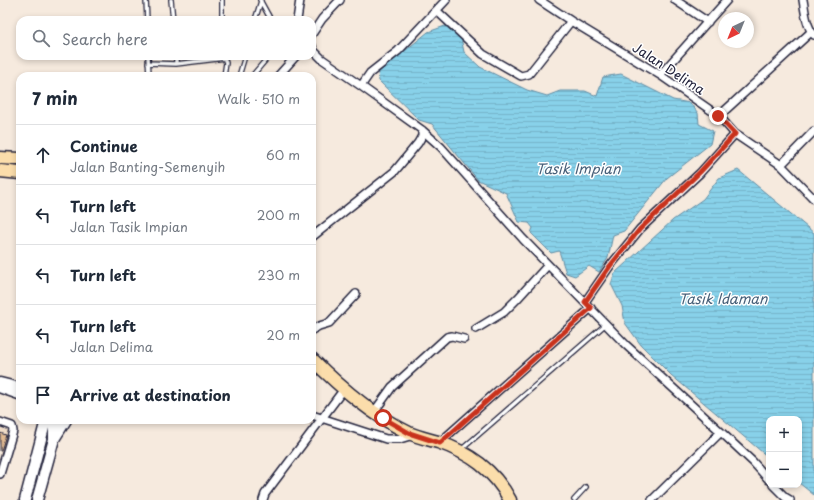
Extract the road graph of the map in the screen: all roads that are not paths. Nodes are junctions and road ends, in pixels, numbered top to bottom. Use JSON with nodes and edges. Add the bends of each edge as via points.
{"nodes":[{"id":1,"x":146,"y":0,"type":"edge"},
{"id":2,"x":171,"y":0,"type":"edge"},
{"id":3,"x":222,"y":0,"type":"edge"},
{"id":4,"x":261,"y":0,"type":"edge"},
{"id":5,"x":300,"y":0,"type":"edge"},
{"id":6,"x":340,"y":0,"type":"edge"},
{"id":7,"x":446,"y":0,"type":"edge"},
{"id":8,"x":539,"y":0,"type":"edge"},
{"id":9,"x":676,"y":0,"type":"edge"},
{"id":10,"x":727,"y":0,"type":"edge"},
{"id":11,"x":803,"y":0,"type":"edge"},
{"id":12,"x":437,"y":11,"type":"junction"},
{"id":13,"x":147,"y":16,"type":"edge"},
{"id":14,"x":173,"y":16,"type":"edge"},
{"id":15,"x":222,"y":16,"type":"edge"},
{"id":16,"x":256,"y":16,"type":"edge"},
{"id":17,"x":269,"y":16,"type":"edge"},
{"id":18,"x":298,"y":16,"type":"edge"},
{"id":19,"x":571,"y":21,"type":"junction"},
{"id":20,"x":708,"y":22,"type":"junction"},
{"id":21,"x":316,"y":28,"type":"edge"},
{"id":22,"x":812,"y":33,"type":"edge"},
{"id":23,"x":316,"y":53,"type":"edge"},
{"id":24,"x":176,"y":60,"type":"edge"},
{"id":25,"x":203,"y":60,"type":"edge"},
{"id":26,"x":225,"y":60,"type":"edge"},
{"id":27,"x":244,"y":60,"type":"edge"},
{"id":28,"x":266,"y":60,"type":"edge"},
{"id":29,"x":292,"y":60,"type":"edge"},
{"id":30,"x":148,"y":63,"type":"joint"},
{"id":31,"x":176,"y":64,"type":"junction"},
{"id":32,"x":149,"y":72,"type":"edge"},
{"id":33,"x":225,"y":72,"type":"edge"},
{"id":34,"x":240,"y":72,"type":"edge"},
{"id":35,"x":255,"y":72,"type":"edge"},
{"id":36,"x":282,"y":72,"type":"edge"},
{"id":37,"x":660,"y":75,"type":"junction"},
{"id":38,"x":361,"y":86,"type":"junction"},
{"id":39,"x":718,"y":116,"type":"junction"},
{"id":40,"x":422,"y":130,"type":"junction"},
{"id":41,"x":814,"y":131,"type":"edge"},
{"id":42,"x":735,"y":134,"type":"junction"},
{"id":43,"x":0,"y":158,"type":"edge"},
{"id":44,"x":16,"y":159,"type":"edge"},
{"id":45,"x":781,"y":165,"type":"junction"},
{"id":46,"x":0,"y":172,"type":"edge"},
{"id":47,"x":16,"y":173,"type":"edge"},
{"id":48,"x":814,"y":199,"type":"edge"},
{"id":49,"x":316,"y":234,"type":"edge"},
{"id":50,"x":548,"y":265,"type":"junction"},
{"id":51,"x":356,"y":294,"type":"dead end"},
{"id":52,"x":585,"y":302,"type":"junction"},
{"id":53,"x":591,"y":308,"type":"junction"},
{"id":54,"x":606,"y":324,"type":"junction"},
{"id":55,"x":316,"y":328,"type":"edge"},
{"id":56,"x":476,"y":329,"type":"dead end"},
{"id":57,"x":464,"y":339,"type":"dead end"},
{"id":58,"x":316,"y":363,"type":"edge"},
{"id":59,"x":0,"y":383,"type":"edge"},
{"id":60,"x":16,"y":387,"type":"edge"},
{"id":61,"x":344,"y":389,"type":"junction"},
{"id":62,"x":0,"y":390,"type":"edge"},
{"id":63,"x":16,"y":395,"type":"edge"},
{"id":64,"x":374,"y":412,"type":"junction"},
{"id":65,"x":316,"y":416,"type":"edge"},
{"id":66,"x":321,"y":418,"type":"junction"},
{"id":67,"x":0,"y":422,"type":"edge"},
{"id":68,"x":44,"y":424,"type":"edge"},
{"id":69,"x":54,"y":424,"type":"edge"},
{"id":70,"x":60,"y":424,"type":"edge"},
{"id":71,"x":63,"y":424,"type":"edge"},
{"id":72,"x":721,"y":432,"type":"junction"},
{"id":73,"x":414,"y":435,"type":"junction"},
{"id":74,"x":54,"y":439,"type":"junction"},
{"id":75,"x":440,"y":443,"type":"junction"},
{"id":76,"x":459,"y":451,"type":"junction"},
{"id":77,"x":0,"y":474,"type":"edge"},
{"id":78,"x":766,"y":477,"type":"edge"},
{"id":79,"x":586,"y":487,"type":"dead end"},
{"id":80,"x":776,"y":488,"type":"edge"},
{"id":81,"x":25,"y":500,"type":"edge"},
{"id":82,"x":38,"y":500,"type":"edge"},
{"id":83,"x":263,"y":500,"type":"edge"},
{"id":84,"x":510,"y":500,"type":"edge"},
{"id":85,"x":574,"y":500,"type":"edge"},
{"id":86,"x":652,"y":500,"type":"edge"},
{"id":87,"x":790,"y":500,"type":"edge"}],
"edges":[{"from":1,"to":13,"type":"lane"},
{"from":2,"to":14,"type":"lane"},
{"from":3,"to":15,"type":"lane"},
{"from":4,"to":16,"type":"lane"},
{"from":4,"to":17,"type":"lane"},
{"from":5,"to":18,"type":"street"},
{"from":6,"to":21,"type":"street"},
{"from":7,"to":12,"type":"street"},
{"from":8,"to":19,"type":"street","name":"Jalan Delima"},
{"from":9,"to":20,"type":"street"},
{"from":10,"to":20,"type":"street"},
{"from":11,"to":22,"type":"street","via":[[806,20]]},
{"from":12,"to":19,"type":"street","via":[[483,54],[521,76],[529,74]]},
{"from":12,"to":38,"type":"street","via":[[398,51],[370,73]]},
{"from":19,"to":37,"type":"street","name":"Jalan Delima"},
{"from":20,"to":37,"type":"street"},
{"from":22,"to":39,"type":"street"},
{"from":23,"to":38,"type":"street"},
{"from":24,"to":31,"type":"lane"},
{"from":25,"to":31,"type":"lane"},
{"from":26,"to":33,"type":"lane"},
{"from":27,"to":34,"type":"lane"},
{"from":28,"to":35,"type":"lane"},
{"from":29,"to":36,"type":"street"},
{"from":30,"to":31,"type":"lane"},
{"from":30,"to":32,"type":"lane"},
{"from":37,"to":39,"type":"street","name":"Jalan Delima"},
{"from":38,"to":40,"type":"street"},
{"from":39,"to":42,"type":"street","name":"Jalan Delima"},
{"from":40,"to":49,"type":"street","via":[[418,143],[394,172]]},
{"from":40,"to":50,"type":"street","via":[[441,147]]},
{"from":41,"to":45,"type":"street"},
{"from":42,"to":45,"type":"street","name":"Jalan Delima"},
{"from":42,"to":52,"type":"street","via":[[700,172],[640,229]]},
{"from":43,"to":44,"type":"main road"},
{"from":45,"to":48,"type":"street","name":"Jalan Delima"},
{"from":46,"to":47,"type":"main road"},
{"from":50,"to":52,"type":"street"},
{"from":50,"to":56,"type":"street","via":[[504,312]]},
{"from":51,"to":55,"type":"street","via":[[329,323]]},
{"from":52,"to":53,"type":"street"},
{"from":53,"to":54,"type":"street"},
{"from":53,"to":75,"type":"street"},
{"from":54,"to":72,"type":"street"},
{"from":54,"to":76,"type":"lane"},
{"from":57,"to":64,"type":"street","via":[[447,337],[392,388]]},
{"from":58,"to":61,"type":"main road"},
{"from":59,"to":60,"type":"main road"},
{"from":61,"to":64,"type":"main road"},
{"from":61,"to":66,"type":"street"},
{"from":62,"to":63,"type":"street"},
{"from":64,"to":73,"type":"main road"},
{"from":65,"to":66,"type":"street"},
{"from":66,"to":73,"type":"street","via":[[386,439]]},
{"from":66,"to":83,"type":"street"},
{"from":67,"to":77,"type":"street","via":[[12,426],[13,431]]},
{"from":68,"to":81,"type":"main road"},
{"from":69,"to":74,"type":"main road"},
{"from":70,"to":74,"type":"main road"},
{"from":71,"to":74,"type":"main road"},
{"from":72,"to":78,"type":"street"},
{"from":72,"to":86,"type":"street"},
{"from":73,"to":75,"type":"main road"},
{"from":74,"to":82,"type":"main road"},
{"from":75,"to":76,"type":"main road"},
{"from":76,"to":84,"type":"main road","via":[[477,461],[494,477]]},
{"from":79,"to":85,"type":"lane"},
{"from":80,"to":87,"type":"street"}]}
